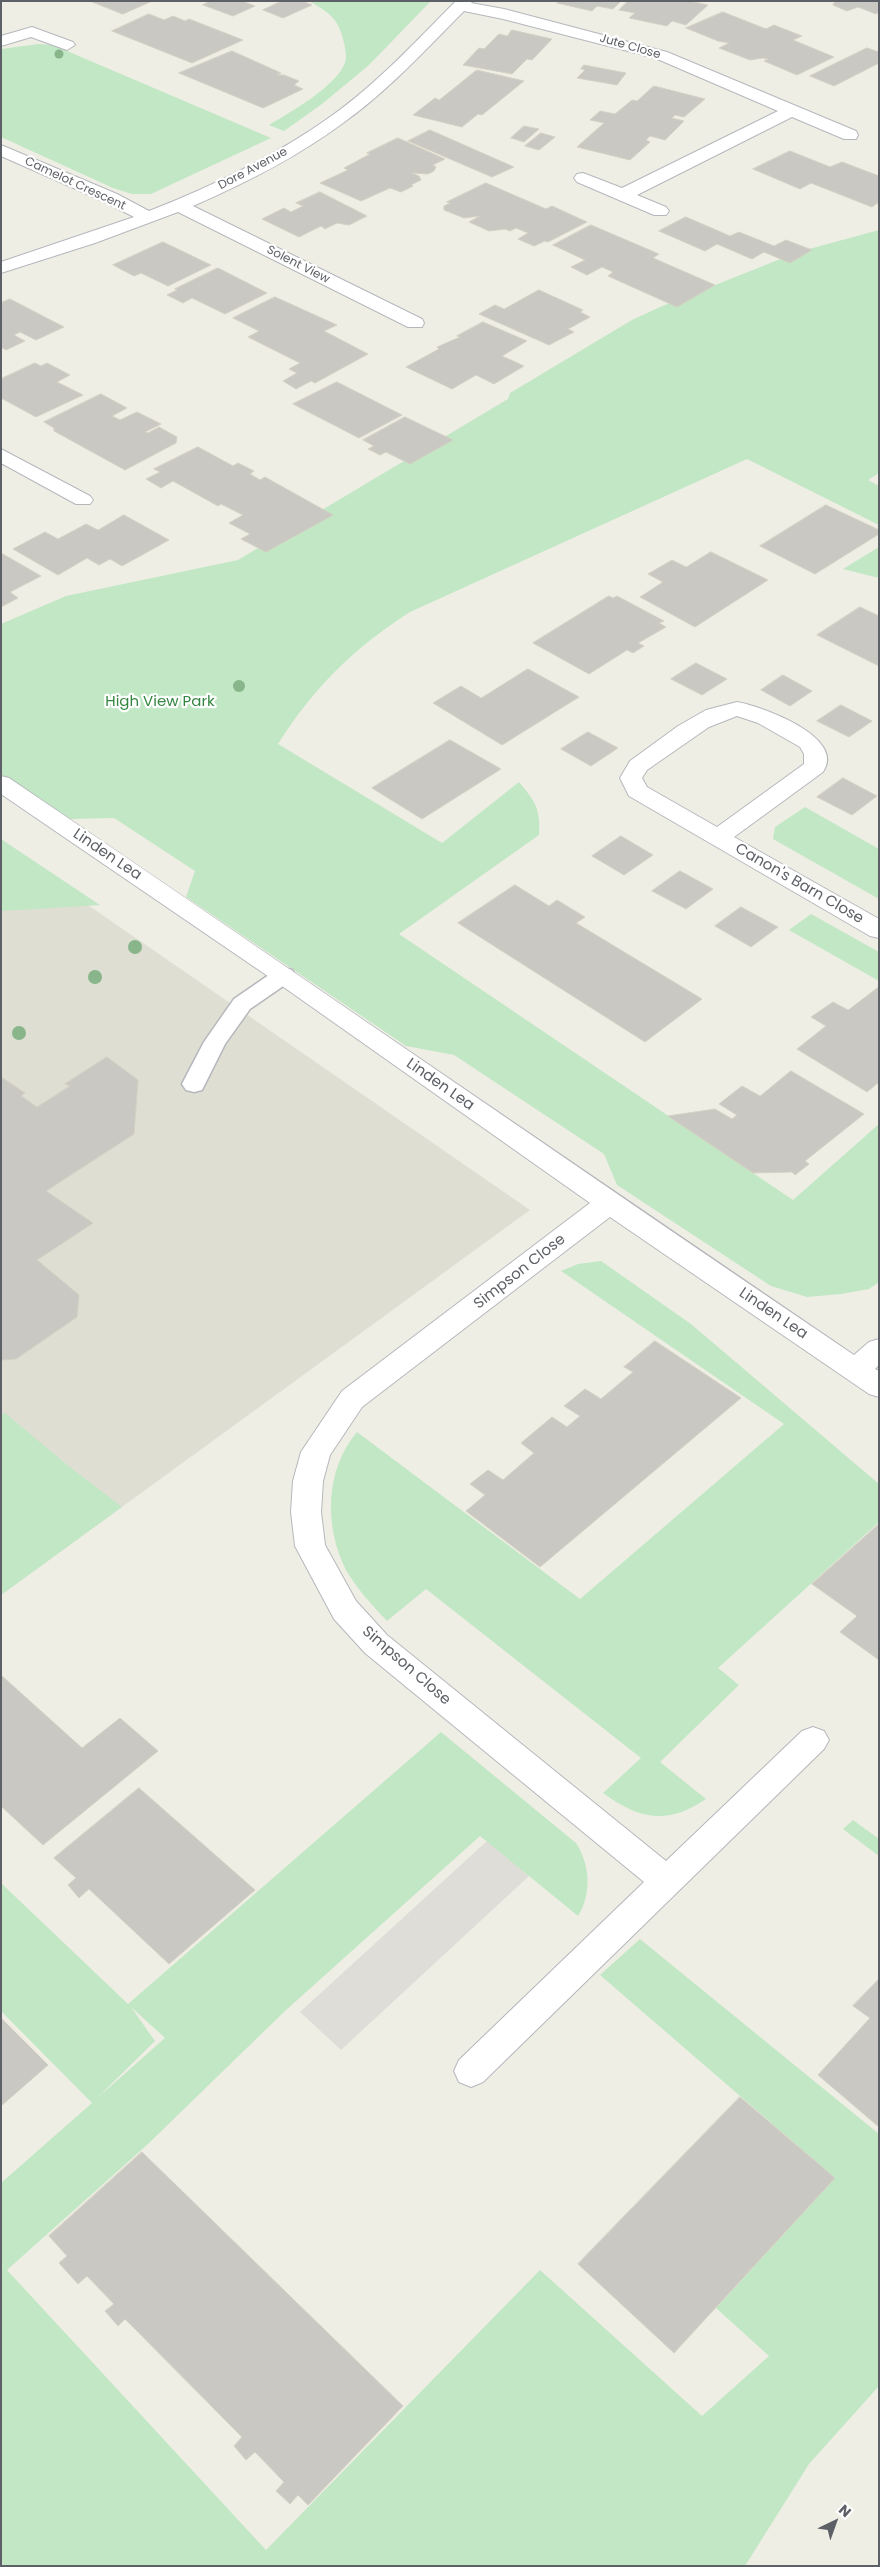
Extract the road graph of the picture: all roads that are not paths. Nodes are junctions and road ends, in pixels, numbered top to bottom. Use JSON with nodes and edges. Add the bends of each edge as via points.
{"nodes":[{"id":1,"x":462,"y":3,"type":"edge"},
{"id":2,"x":1,"y":41,"type":"edge"},
{"id":3,"x":66,"y":45,"type":"dead end"},
{"id":4,"x":792,"y":110,"type":"junction"},
{"id":5,"x":850,"y":135,"type":"dead end"},
{"id":6,"x":1,"y":150,"type":"edge"},
{"id":7,"x":583,"y":178,"type":"dead end"},
{"id":8,"x":622,"y":195,"type":"junction"},
{"id":9,"x":180,"y":206,"type":"junction"},
{"id":10,"x":660,"y":211,"type":"dead end"},
{"id":11,"x":149,"y":218,"type":"junction"},
{"id":12,"x":1,"y":268,"type":"edge"},
{"id":13,"x":415,"y":323,"type":"dead end"},
{"id":14,"x":1,"y":455,"type":"edge"},
{"id":15,"x":83,"y":500,"type":"dead end"},
{"id":16,"x":1,"y":783,"type":"edge"},
{"id":17,"x":718,"y":837,"type":"junction"},
{"id":18,"x":879,"y":930,"type":"edge"},
{"id":19,"x":284,"y":975,"type":"junction"},
{"id":20,"x":194,"y":1084,"type":"dead end"},
{"id":21,"x":609,"y":1203,"type":"junction"},
{"id":22,"x":879,"y":1349,"type":"edge"},
{"id":23,"x":855,"y":1370,"type":"junction"},
{"id":24,"x":879,"y":1386,"type":"edge"},
{"id":25,"x":813,"y":1740,"type":"dead end"},
{"id":26,"x":666,"y":1881,"type":"junction"},
{"id":27,"x":471,"y":2071,"type":"dead end"}],
"edges":[{"from":1,"to":4,"type":"street","name":"Jute Close","via":[[661,55]]},
{"from":1,"to":9,"type":"street","name":"Dore Avenue","via":[[400,67],[336,120],[256,169]]},
{"from":2,"to":3,"type":"street","via":[[32,32]]},
{"from":4,"to":5,"type":"street","name":"Jute Close"},
{"from":4,"to":8,"type":"street"},
{"from":6,"to":11,"type":"street","name":"Camelot Crescent"},
{"from":7,"to":8,"type":"street"},
{"from":8,"to":10,"type":"street"},
{"from":9,"to":11,"type":"street","name":"Dore Avenue"},
{"from":9,"to":13,"type":"street","name":"Solent View"},
{"from":11,"to":12,"type":"street","name":"Dore Avenue"},
{"from":14,"to":15,"type":"street"},
{"from":16,"to":19,"type":"street","name":"Linden Lea"},
{"from":17,"to":17,"type":"street","name":"Canon's Barn Close","via":[[637,791],[632,778],[638,766],[716,713],[735,709],[755,712],[809,741],[817,754],[816,767]]},
{"from":17,"to":18,"type":"street","name":"Canon's Barn Close"},
{"from":19,"to":20,"type":"lane","via":[[242,1004],[215,1042]]},
{"from":19,"to":21,"type":"street","name":"Linden Lea"},
{"from":21,"to":23,"type":"street","name":"Linden Lea"},
{"from":21,"to":26,"type":"street","name":"Simpson Close","via":[[352,1399],[316,1452],[308,1481],[306,1512],[310,1546],[345,1610],[376,1644]]},
{"from":22,"to":23,"type":"street"},
{"from":23,"to":24,"type":"street","name":"Linden Lea"},
{"from":25,"to":26,"type":"street"},
{"from":26,"to":27,"type":"street"}]}
